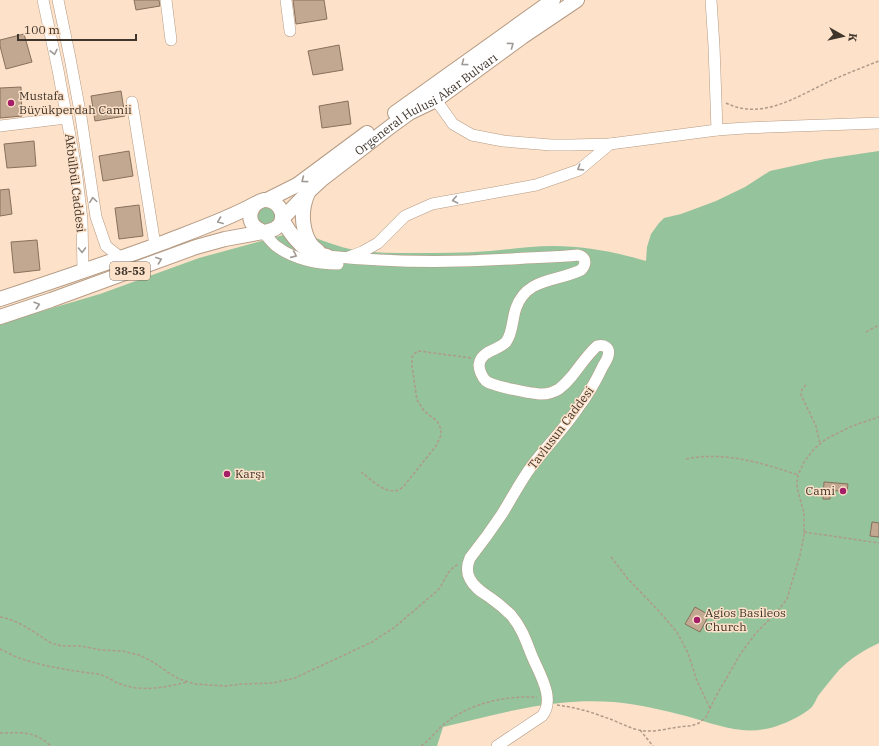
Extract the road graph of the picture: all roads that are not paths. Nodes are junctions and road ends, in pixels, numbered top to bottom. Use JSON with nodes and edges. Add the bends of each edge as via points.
{"nodes":[{"id":1,"x":43,"y":0,"type":"edge"},
{"id":2,"x":58,"y":0,"type":"edge"},
{"id":3,"x":166,"y":0,"type":"edge"},
{"id":4,"x":286,"y":0,"type":"edge"},
{"id":5,"x":553,"y":0,"type":"edge"},
{"id":6,"x":577,"y":0,"type":"edge"},
{"id":7,"x":711,"y":0,"type":"edge"},
{"id":8,"x":290,"y":32,"type":"dead end"},
{"id":9,"x":171,"y":40,"type":"dead end"},
{"id":10,"x":436,"y":100,"type":"junction"},
{"id":11,"x":132,"y":102,"type":"dead end"},
{"id":12,"x":66,"y":118,"type":"junction"},
{"id":13,"x":879,"y":123,"type":"edge"},
{"id":14,"x":0,"y":126,"type":"edge"},
{"id":15,"x":717,"y":130,"type":"junction"},
{"id":16,"x":610,"y":144,"type":"junction"},
{"id":17,"x":308,"y":192,"type":"junction"},
{"id":18,"x":261,"y":202,"type":"junction"},
{"id":19,"x":282,"y":219,"type":"junction"},
{"id":20,"x":263,"y":232,"type":"junction"},
{"id":21,"x":155,"y":246,"type":"junction"},
{"id":22,"x":327,"y":256,"type":"junction"},
{"id":23,"x":122,"y":258,"type":"junction"},
{"id":24,"x":346,"y":258,"type":"junction"},
{"id":25,"x":367,"y":260,"type":"junction"},
{"id":26,"x":83,"y":272,"type":"junction"},
{"id":27,"x":0,"y":299,"type":"edge"},
{"id":28,"x":0,"y":317,"type":"edge"},
{"id":29,"x":497,"y":746,"type":"edge"}],
"edges":[{"from":1,"to":12,"type":"street","name":"Akbülbül Caddesi","one_way":true},
{"from":23,"to":2,"type":"street","name":"Akbülbül Caddesi","one_way":true,"via":[[106,246],[96,217],[81,117]]},
{"from":3,"to":9,"type":"street"},
{"from":4,"to":8,"type":"street"},
{"from":5,"to":18,"type":"main road","name":"Orgeneral Hulusi Akar Bulvarı","one_way":true,"via":[[297,185]]},
{"from":10,"to":6,"type":"main road","name":"Orgeneral Hulusi Akar Bulvarı","one_way":true},
{"from":7,"to":15,"type":"street"},
{"from":10,"to":16,"type":"street","via":[[453,124],[476,137],[543,145]]},
{"from":10,"to":17,"type":"main road","name":"Orgeneral Hulusi Akar Bulvarı","via":[[409,113]]},
{"from":11,"to":21,"type":"street"},
{"from":12,"to":14,"type":"street"},
{"from":12,"to":26,"type":"street","name":"Akbülbül Caddesi","one_way":true,"via":[[82,220]]},
{"from":13,"to":15,"type":"street"},
{"from":15,"to":16,"type":"street"},
{"from":16,"to":24,"type":"street","one_way":true,"via":[[579,170],[536,185],[432,204],[405,216],[378,243]]},
{"from":17,"to":19,"type":"main road","name":"Orgeneral Hulusi Akar Bulvarı"},
{"from":17,"to":22,"type":"main road","via":[[303,210],[304,229],[311,245]]},
{"from":18,"to":19,"type":"main road","via":[[272,201],[277,204]]},
{"from":18,"to":20,"type":"main road","via":[[251,213],[250,218],[254,226]]},
{"from":18,"to":21,"type":"main road","name":"Orgeneral Hulusi Akar Bulvarı","one_way":true,"via":[[238,214]]},
{"from":19,"to":20,"type":"main road","via":[[276,228]]},
{"from":19,"to":22,"type":"main road","via":[[303,246],[316,254]]},
{"from":20,"to":25,"type":"street","one_way":true,"via":[[276,246],[315,262],[336,264]]},
{"from":28,"to":20,"type":"main road","number":"38-53","one_way":true,"via":[[196,247]]},
{"from":21,"to":23,"type":"main road","name":"Orgeneral Hulusi Akar Bulvarı"},
{"from":22,"to":24,"type":"street"},
{"from":23,"to":26,"type":"main road","name":"Orgeneral Hulusi Akar Bulvarı"},
{"from":24,"to":25,"type":"street"},
{"from":25,"to":29,"type":"street","name":"Tavlusun Caddesi","via":[[439,262],[578,255],[585,260],[581,270],[535,285],[525,293],[518,304],[509,338],[497,349],[483,356],[479,366],[486,381],[496,385],[536,394],[551,393],[563,386],[597,346],[605,346],[608,350],[608,358],[585,398],[531,468],[468,562],[468,574],[474,586],[505,609],[522,630],[543,681],[547,700],[546,711],[542,716]]},
{"from":26,"to":27,"type":"main road","name":"Orgeneral Hulusi Akar Bulvarı"}]}
